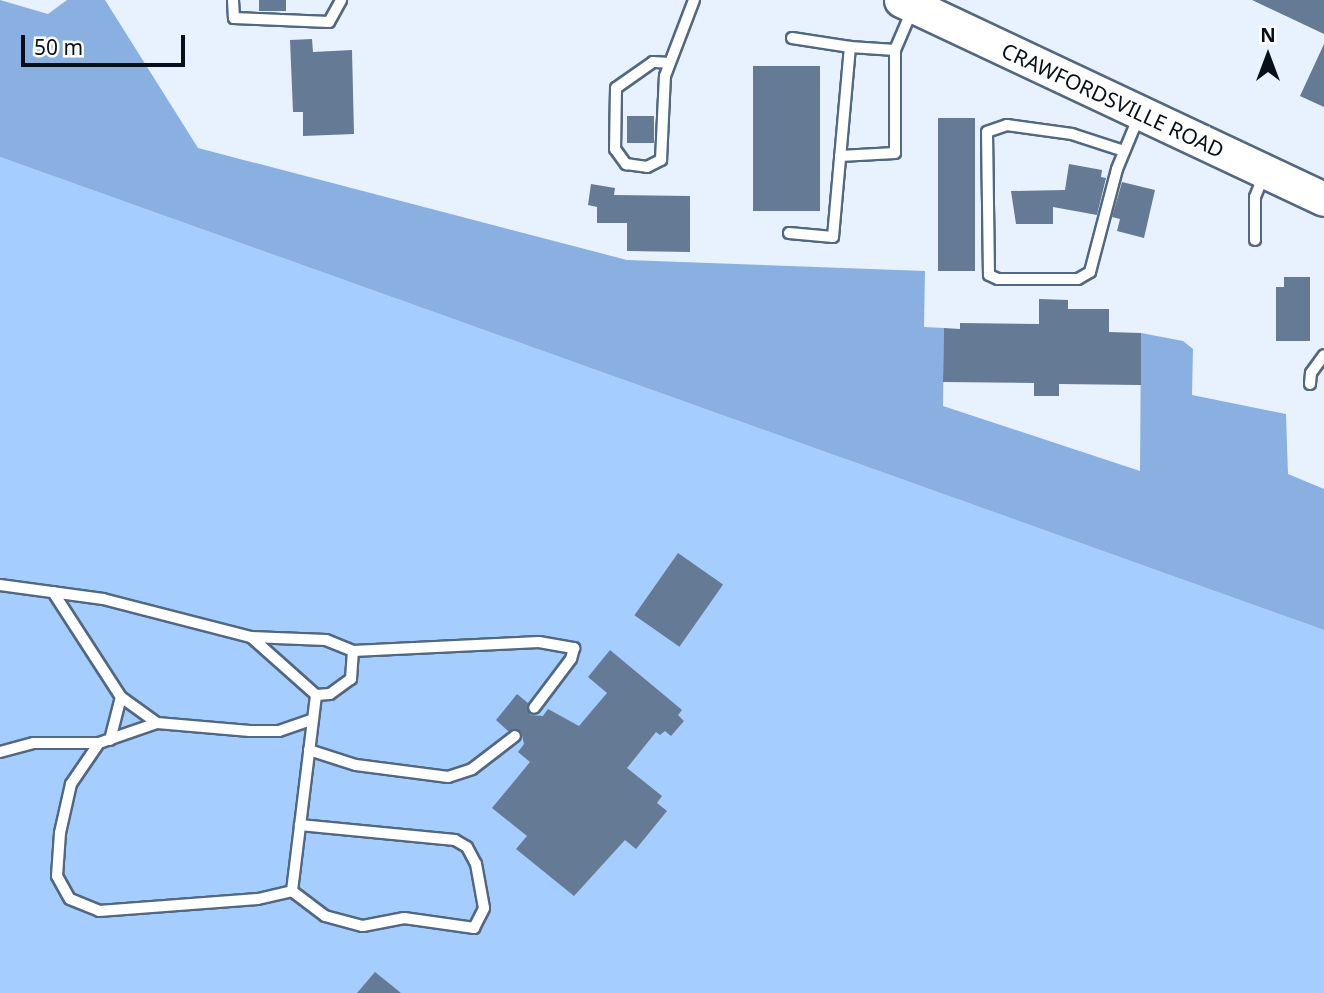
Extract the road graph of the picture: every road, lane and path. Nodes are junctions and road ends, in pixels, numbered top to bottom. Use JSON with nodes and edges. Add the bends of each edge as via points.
{"nodes":[{"id":1,"x":233,"y":0,"type":"edge"},
{"id":2,"x":341,"y":0,"type":"edge"},
{"id":3,"x":694,"y":0,"type":"edge"},
{"id":4,"x":908,"y":3,"type":"edge"},
{"id":5,"x":792,"y":38,"type":"dead end"},
{"id":6,"x":850,"y":47,"type":"junction"},
{"id":7,"x":895,"y":50,"type":"junction"},
{"id":8,"x":668,"y":62,"type":"junction"},
{"id":9,"x":1140,"y":113,"type":"junction"},
{"id":10,"x":1124,"y":151,"type":"junction"},
{"id":11,"x":840,"y":156,"type":"junction"},
{"id":12,"x":1265,"y":172,"type":"junction"},
{"id":13,"x":1324,"y":199,"type":"edge"},
{"id":14,"x":789,"y":233,"type":"dead end"},
{"id":15,"x":1255,"y":240,"type":"dead end"},
{"id":16,"x":1324,"y":355,"type":"edge"},
{"id":17,"x":1310,"y":384,"type":"dead end"},
{"id":18,"x":0,"y":586,"type":"edge"},
{"id":19,"x":53,"y":592,"type":"junction"},
{"id":20,"x":251,"y":637,"type":"junction"},
{"id":21,"x":353,"y":651,"type":"junction"},
{"id":22,"x":316,"y":695,"type":"junction"},
{"id":23,"x":121,"y":697,"type":"junction"},
{"id":24,"x":534,"y":708,"type":"dead end"},
{"id":25,"x":313,"y":719,"type":"junction"},
{"id":26,"x":157,"y":723,"type":"junction"},
{"id":27,"x":515,"y":736,"type":"dead end"},
{"id":28,"x":105,"y":741,"type":"junction"},
{"id":29,"x":309,"y":750,"type":"junction"},
{"id":30,"x":0,"y":752,"type":"edge"},
{"id":31,"x":300,"y":825,"type":"junction"},
{"id":32,"x":292,"y":891,"type":"junction"}],
"edges":[{"from":1,"to":2,"type":"lane","via":[[234,18],[329,22]]},
{"from":3,"to":8,"type":"lane"},
{"from":4,"to":7,"type":"lane"},
{"from":4,"to":9,"type":"main road","name":"CRAWFORDSVILLE ROAD"},
{"from":5,"to":6,"type":"lane"},
{"from":6,"to":7,"type":"lane"},
{"from":6,"to":11,"type":"lane"},
{"from":7,"to":11,"type":"lane","via":[[895,153]]},
{"from":8,"to":8,"type":"lane","via":[[653,62],[616,88],[615,155],[626,164],[647,167],[661,160]]},
{"from":9,"to":10,"type":"lane"},
{"from":9,"to":12,"type":"main road","name":"CRAWFORDSVILLE ROAD"},
{"from":10,"to":10,"type":"lane","via":[[1090,272],[1078,279],[998,279],[989,275],[987,132],[1007,125],[1087,138]]},
{"from":11,"to":14,"type":"lane","via":[[833,237]]},
{"from":12,"to":13,"type":"main road","name":"CRAWFORDSVILLE ROAD"},
{"from":12,"to":15,"type":"lane","via":[[1255,197]]},
{"from":16,"to":17,"type":"lane"},
{"from":18,"to":19,"type":"lane"},
{"from":19,"to":20,"type":"lane","via":[[103,599]]},
{"from":19,"to":23,"type":"lane"},
{"from":20,"to":21,"type":"lane","via":[[327,640]]},
{"from":20,"to":22,"type":"lane"},
{"from":21,"to":22,"type":"lane","via":[[351,679],[330,694]]},
{"from":21,"to":24,"type":"lane","via":[[540,642],[574,649]]},
{"from":22,"to":25,"type":"lane"},
{"from":23,"to":26,"type":"lane"},
{"from":23,"to":28,"type":"lane"},
{"from":25,"to":26,"type":"lane","via":[[270,731]]},
{"from":25,"to":29,"type":"lane"},
{"from":26,"to":28,"type":"lane"},
{"from":27,"to":29,"type":"lane","via":[[472,769],[449,777],[356,765]]},
{"from":28,"to":30,"type":"lane","via":[[34,743]]},
{"from":28,"to":32,"type":"lane","via":[[71,784],[60,833],[57,876],[70,900],[99,911],[258,900]]},
{"from":29,"to":31,"type":"lane"},
{"from":31,"to":32,"type":"lane"},
{"from":31,"to":32,"type":"lane","via":[[455,840],[467,847],[476,864],[484,908],[474,928],[404,918],[363,926],[325,916]]}]}
